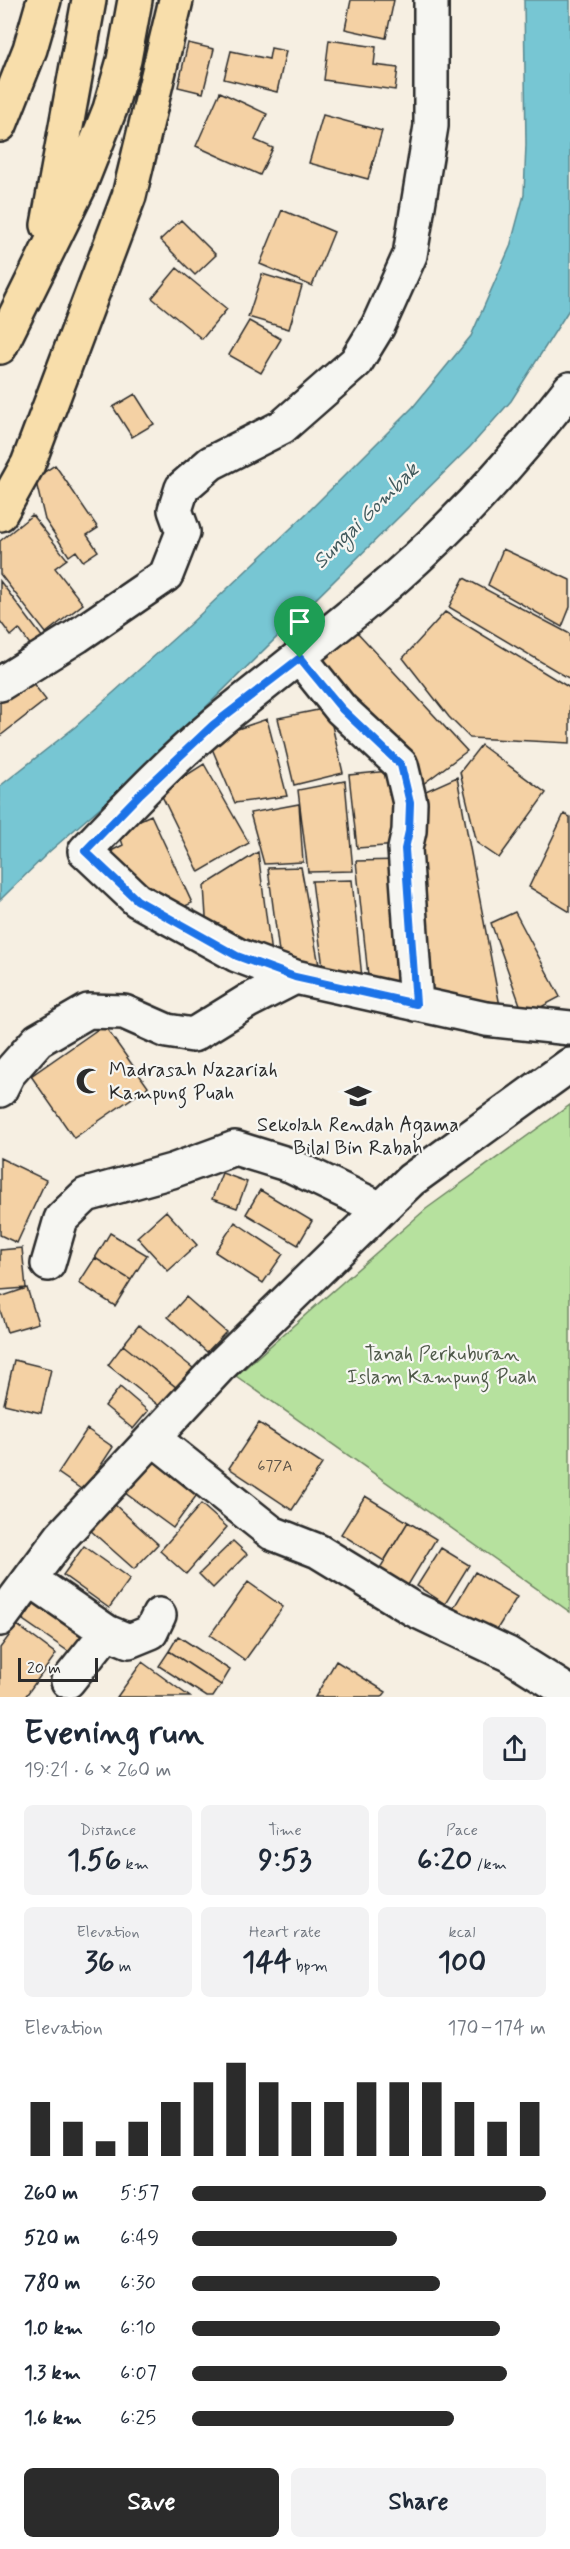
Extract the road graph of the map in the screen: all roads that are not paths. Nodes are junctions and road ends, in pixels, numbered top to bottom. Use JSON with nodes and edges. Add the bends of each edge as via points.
{"nodes":[{"id":1,"x":44,"y":0,"type":"edge"},
{"id":2,"x":89,"y":0,"type":"edge"},
{"id":3,"x":135,"y":0,"type":"edge"},
{"id":4,"x":176,"y":0,"type":"edge"},
{"id":5,"x":431,"y":0,"type":"edge"},
{"id":6,"x":0,"y":125,"type":"edge"},
{"id":7,"x":42,"y":259,"type":"junction"},
{"id":8,"x":0,"y":346,"type":"edge"},
{"id":9,"x":570,"y":389,"type":"edge"},
{"id":10,"x":0,"y":514,"type":"edge"},
{"id":11,"x":300,"y":658,"type":"junction"},
{"id":12,"x":0,"y":684,"type":"edge"},
{"id":13,"x":295,"y":977,"type":"junction"},
{"id":14,"x":416,"y":1004,"type":"junction"},
{"id":15,"x":570,"y":1028,"type":"edge"},
{"id":16,"x":570,"y":1065,"type":"edge"},
{"id":17,"x":0,"y":1090,"type":"edge"},
{"id":18,"x":381,"y":1209,"type":"junction"},
{"id":19,"x":48,"y":1264,"type":"dead end"},
{"id":20,"x":153,"y":1438,"type":"junction"},
{"id":21,"x":30,"y":1580,"type":"junction"},
{"id":22,"x":159,"y":1615,"type":"dead end"},
{"id":23,"x":0,"y":1619,"type":"edge"},
{"id":24,"x":107,"y":1632,"type":"junction"},
{"id":25,"x":68,"y":1681,"type":"dead end"},
{"id":26,"x":570,"y":1693,"type":"edge"}],
"edges":[{"from":1,"to":6,"type":"highway","via":[[30,49]]},
{"from":2,"to":7,"type":"highway"},
{"from":3,"to":7,"type":"highway","via":[[110,109],[79,187]]},
{"from":4,"to":10,"type":"highway","via":[[129,196],[28,464]]},
{"from":5,"to":12,"type":"street","via":[[431,126],[410,255],[362,353],[282,427],[212,463],[182,488],[175,510],[183,532],[166,574]]},
{"from":7,"to":8,"type":"highway"},
{"from":9,"to":11,"type":"street","via":[[526,444],[453,523]]},
{"from":11,"to":13,"type":"street","via":[[213,725],[85,851],[137,900],[237,956]]},
{"from":11,"to":14,"type":"street","via":[[342,709],[401,765],[410,803],[405,849]]},
{"from":13,"to":14,"type":"street"},
{"from":13,"to":17,"type":"street","via":[[193,1035],[167,1031],[124,1012],[88,1011],[38,1040],[8,1074]]},
{"from":14,"to":15,"type":"street","via":[[486,1020]]},
{"from":16,"to":18,"type":"street","via":[[411,1180]]},
{"from":18,"to":19,"type":"street","via":[[290,1166],[235,1149],[86,1195],[61,1219]]},
{"from":18,"to":20,"type":"street","via":[[218,1368]]},
{"from":20,"to":21,"type":"street","via":[[61,1537]]},
{"from":20,"to":26,"type":"street","via":[[272,1533],[318,1551],[413,1609],[508,1654]]},
{"from":21,"to":23,"type":"street"},
{"from":21,"to":24,"type":"street"},
{"from":22,"to":24,"type":"street","via":[[151,1632],[129,1641]]},
{"from":24,"to":25,"type":"street"}]}
